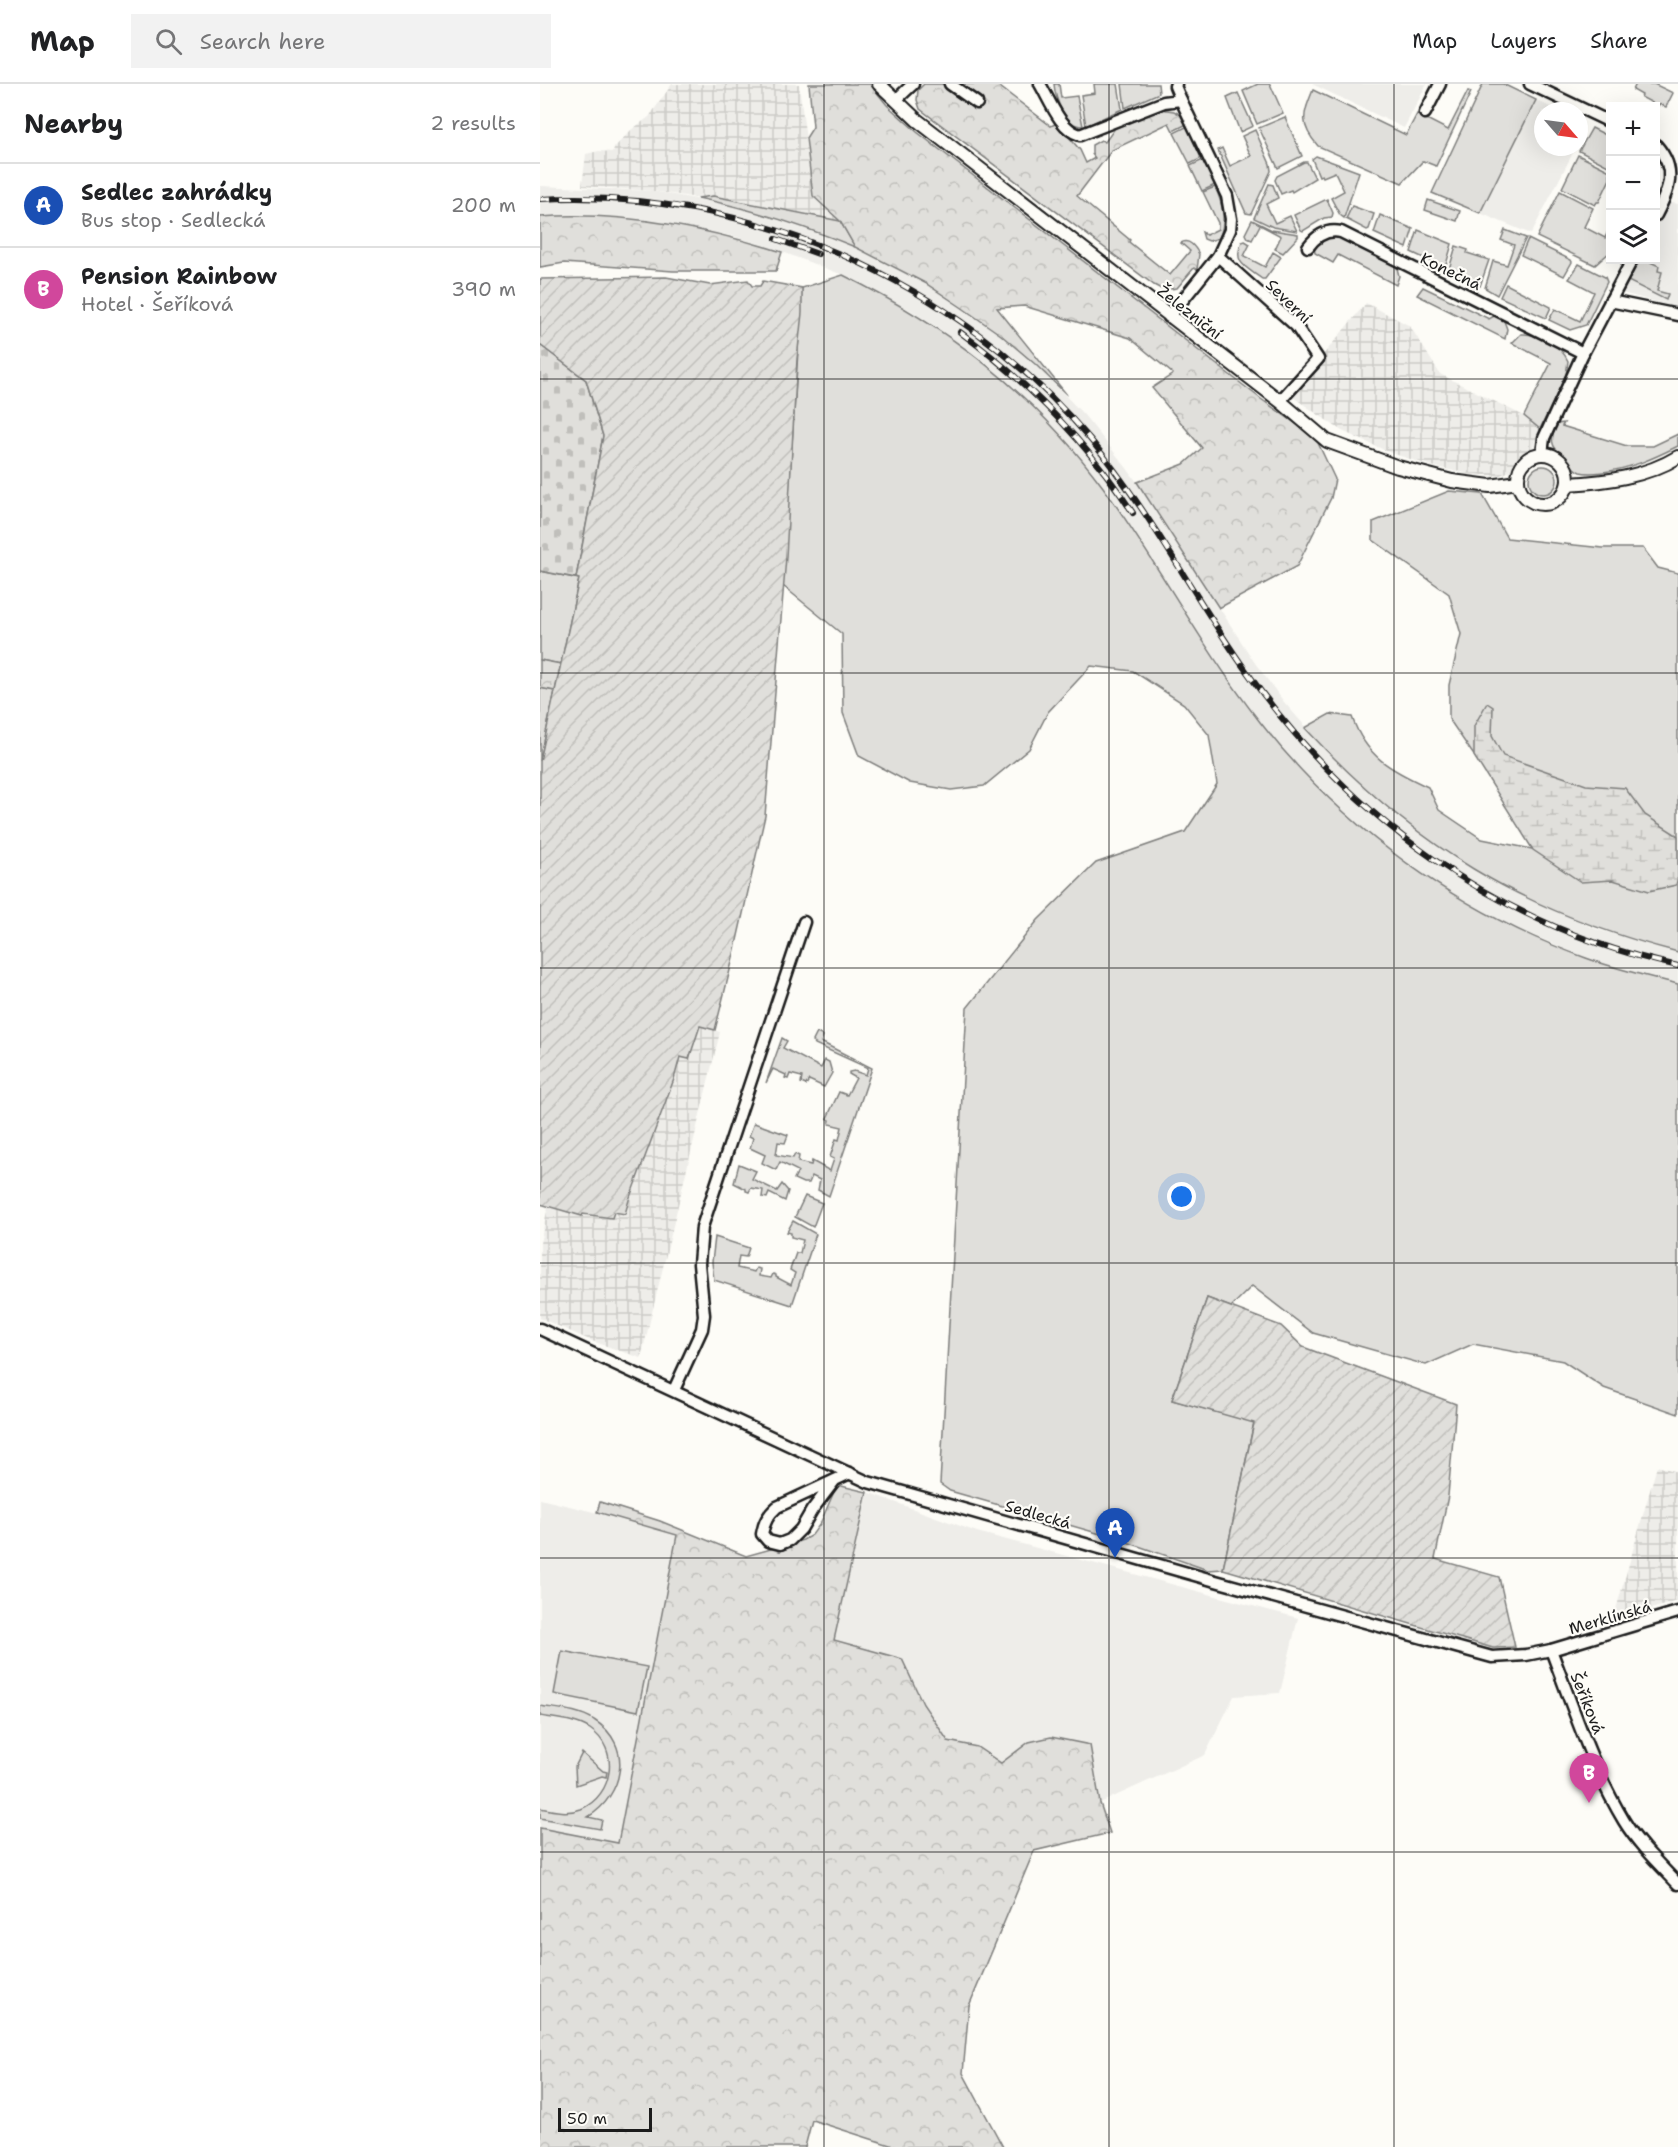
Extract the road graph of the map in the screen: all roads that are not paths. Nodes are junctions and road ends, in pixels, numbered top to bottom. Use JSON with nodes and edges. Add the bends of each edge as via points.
{"nodes":[{"id":1,"x":879,"y":84,"type":"edge"},
{"id":2,"x":913,"y":84,"type":"edge"},
{"id":3,"x":950,"y":84,"type":"edge"},
{"id":4,"x":1040,"y":84,"type":"edge"},
{"id":5,"x":1176,"y":84,"type":"edge"},
{"id":6,"x":1440,"y":84,"type":"edge"},
{"id":7,"x":1530,"y":84,"type":"edge"},
{"id":8,"x":896,"y":100,"type":"junction"},
{"id":9,"x":1181,"y":100,"type":"junction"},
{"id":10,"x":977,"y":103,"type":"dead end"},
{"id":11,"x":1425,"y":113,"type":"dead end"},
{"id":12,"x":1606,"y":120,"type":"edge"},
{"id":13,"x":1660,"y":152,"type":"edge"},
{"id":14,"x":1658,"y":210,"type":"edge"},
{"id":15,"x":1308,"y":247,"type":"dead end"},
{"id":16,"x":1218,"y":256,"type":"junction"},
{"id":17,"x":1630,"y":264,"type":"edge"},
{"id":18,"x":1610,"y":301,"type":"junction"},
{"id":19,"x":1678,"y":315,"type":"edge"},
{"id":20,"x":1169,"y":317,"type":"junction"},
{"id":21,"x":1583,"y":353,"type":"junction"},
{"id":22,"x":1280,"y":401,"type":"junction"},
{"id":23,"x":1542,"y":454,"type":"junction"},
{"id":24,"x":1678,"y":457,"type":"edge"},
{"id":25,"x":1518,"y":482,"type":"junction"},
{"id":26,"x":1568,"y":484,"type":"junction"},
{"id":27,"x":804,"y":922,"type":"dead end"},
{"id":28,"x":540,"y":1329,"type":"edge"},
{"id":29,"x":674,"y":1390,"type":"junction"},
{"id":30,"x":850,"y":1473,"type":"junction"},
{"id":31,"x":835,"y":1480,"type":"junction"},
{"id":32,"x":1678,"y":1612,"type":"edge"},
{"id":33,"x":1551,"y":1650,"type":"junction"},
{"id":34,"x":1678,"y":1884,"type":"edge"}],
"edges":[{"from":1,"to":8,"type":"street","name":"Železniční"},
{"from":2,"to":8,"type":"street"},
{"from":3,"to":10,"type":"street"},
{"from":4,"to":9,"type":"street","via":[[1066,127],[1080,135],[1164,102]]},
{"from":5,"to":9,"type":"street"},
{"from":6,"to":11,"type":"street"},
{"from":7,"to":12,"type":"street"},
{"from":8,"to":20,"type":"street","name":"Železniční"},
{"from":9,"to":16,"type":"street","via":[[1231,210],[1230,230]]},
{"from":13,"to":14,"type":"street","via":[[1668,163],[1670,180]]},
{"from":15,"to":21,"type":"street","name":"Konečná","via":[[1322,234],[1341,232]]},
{"from":16,"to":20,"type":"street"},
{"from":16,"to":22,"type":"street","name":"Severní","via":[[1296,326],[1318,359]]},
{"from":17,"to":18,"type":"street"},
{"from":18,"to":19,"type":"street"},
{"from":18,"to":21,"type":"street"},
{"from":20,"to":22,"type":"street","name":"Železniční"},
{"from":21,"to":23,"type":"street","via":[[1544,438]]},
{"from":22,"to":25,"type":"street","name":"Železniční","via":[[1327,441],[1398,467],[1490,486]]},
{"from":23,"to":25,"type":"street","via":[[1524,463]]},
{"from":23,"to":26,"type":"street","via":[[1561,461]]},
{"from":24,"to":26,"type":"street","via":[[1637,474],[1603,482]]},
{"from":25,"to":26,"type":"street","via":[[1526,497],[1537,504],[1557,500]]},
{"from":27,"to":29,"type":"street","via":[[702,1227],[702,1329]]},
{"from":28,"to":29,"type":"street","name":"Sedlecká"},
{"from":29,"to":30,"type":"street","name":"Sedlecká"},
{"from":30,"to":31,"type":"street"},
{"from":30,"to":33,"type":"street","name":"Sedlecká","via":[[868,1482],[1492,1657],[1526,1656]]},
{"from":31,"to":31,"type":"street","via":[[777,1506],[768,1515],[762,1534],[768,1541],[780,1544],[790,1540]]},
{"from":32,"to":33,"type":"street","name":"Merklínská"},
{"from":33,"to":34,"type":"street","name":"Šeříková","via":[[1608,1793],[1644,1848]]}]}
